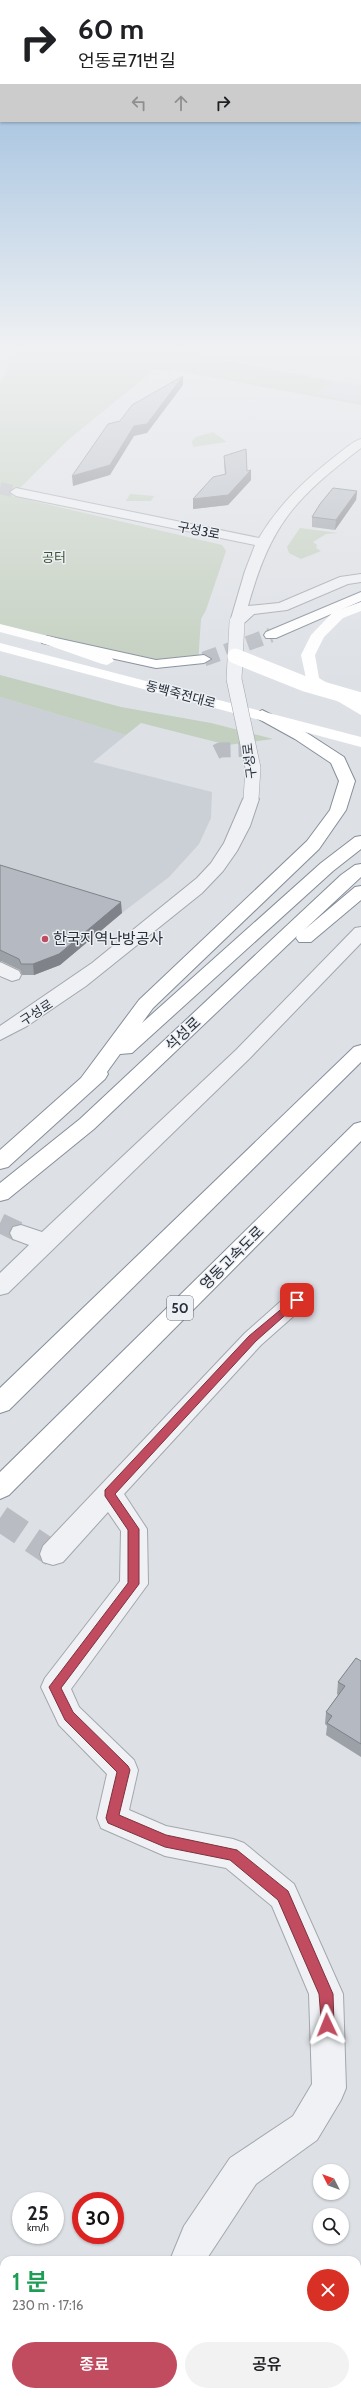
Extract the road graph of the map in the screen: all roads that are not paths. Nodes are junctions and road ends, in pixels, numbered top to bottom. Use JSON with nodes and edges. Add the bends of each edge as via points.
{"nodes":[{"id":1,"x":341,"y":459,"type":"edge"},
{"id":2,"x":16,"y":492,"type":"tunnel mouth"},
{"id":3,"x":263,"y":543,"type":"junction"},
{"id":4,"x":361,"y":578,"type":"edge"},
{"id":5,"x":255,"y":593,"type":"junction"},
{"id":6,"x":311,"y":594,"type":"junction"},
{"id":7,"x":361,"y":596,"type":"edge"},
{"id":8,"x":361,"y":606,"type":"edge"},
{"id":9,"x":237,"y":622,"type":"junction"},
{"id":10,"x":0,"y":628,"type":"edge"},
{"id":11,"x":271,"y":635,"type":"tunnel mouth"},
{"id":12,"x":0,"y":636,"type":"edge"},
{"id":13,"x":47,"y":640,"type":"junction"},
{"id":14,"x":0,"y":647,"type":"edge"},
{"id":15,"x":0,"y":655,"type":"edge"},
{"id":16,"x":235,"y":656,"type":"junction"},
{"id":17,"x":204,"y":659,"type":"tunnel mouth"},
{"id":18,"x":123,"y":667,"type":"junction"},
{"id":19,"x":88,"y":670,"type":"junction"},
{"id":20,"x":361,"y":700,"type":"edge"},
{"id":21,"x":361,"y":710,"type":"edge"},
{"id":22,"x":262,"y":715,"type":"junction"},
{"id":23,"x":361,"y":729,"type":"edge"},
{"id":24,"x":361,"y":742,"type":"edge"},
{"id":25,"x":361,"y":841,"type":"edge"},
{"id":26,"x":361,"y":869,"type":"edge"},
{"id":27,"x":361,"y":891,"type":"edge"},
{"id":28,"x":361,"y":932,"type":"edge"},
{"id":29,"x":0,"y":1034,"type":"edge"},
{"id":30,"x":361,"y":1051,"type":"edge"},
{"id":31,"x":88,"y":1083,"type":"junction"},
{"id":32,"x":361,"y":1129,"type":"edge"},
{"id":33,"x":0,"y":1162,"type":"edge"},
{"id":34,"x":0,"y":1194,"type":"edge"},
{"id":35,"x":0,"y":1201,"type":"edge"},
{"id":36,"x":21,"y":1233,"type":"tunnel mouth"},
{"id":37,"x":44,"y":1242,"type":"junction"},
{"id":38,"x":0,"y":1287,"type":"edge"},
{"id":39,"x":297,"y":1300,"type":"dead end"},
{"id":40,"x":0,"y":1404,"type":"edge"},
{"id":41,"x":0,"y":1488,"type":"edge"},
{"id":42,"x":109,"y":1493,"type":"junction"},
{"id":43,"x":53,"y":1554,"type":"dead end"},
{"id":44,"x":190,"y":2256,"type":"edge"}],
"edges":[{"from":1,"to":3,"type":"street","name":"구성로","via":[[294,498]]},
{"from":2,"to":3,"type":"street","name":"구성3로"},
{"from":3,"to":5,"type":"street","name":"구성로"},
{"from":4,"to":6,"type":"street","via":[[345,580]]},
{"from":5,"to":6,"type":"street","via":[[286,600]]},
{"from":5,"to":9,"type":"street","name":"구성로"},
{"from":6,"to":9,"type":"street","via":[[282,607],[250,610]]},
{"from":7,"to":11,"type":"main road"},
{"from":8,"to":21,"type":"main road","via":[[338,615],[318,635],[308,655],[312,680]]},
{"from":9,"to":16,"type":"street","name":"구성로","bridge":true},
{"from":10,"to":13,"type":"main road"},
{"from":12,"to":18,"type":"main road","name":"동백죽전대로"},
{"from":13,"to":17,"type":"main road","via":[[156,664]]},
{"from":13,"to":18,"type":"main road"},
{"from":14,"to":19,"type":"main road","name":"동백죽전대로"},
{"from":15,"to":19,"type":"main road"},
{"from":16,"to":20,"type":"main road","bridge":true,"via":[[305,684]]},
{"from":16,"to":29,"type":"street","name":"구성로","bridge":true,"via":[[234,679],[253,768],[251,800],[244,822],[218,866],[198,887],[123,948],[44,1008]]},
{"from":18,"to":23,"type":"main road","name":"동백죽전대로"},
{"from":19,"to":22,"type":"main road","name":"동백죽전대로"},
{"from":22,"to":24,"type":"main road","name":"동백죽전대로"},
{"from":22,"to":31,"type":"main road","via":[[302,736],[338,760],[347,781],[338,810],[313,844],[146,1004]]},
{"from":25,"to":31,"type":"main road","name":"석성로","via":[[327,866]]},
{"from":26,"to":34,"type":"main road","name":"석성로","via":[[347,879],[87,1124]]},
{"from":27,"to":35,"type":"main road","via":[[268,970],[208,1028],[89,1134]]},
{"from":28,"to":37,"type":"street","via":[[243,1054],[98,1194]]},
{"from":30,"to":40,"type":"main road"},
{"from":31,"to":33,"type":"main road","name":"석성로"},
{"from":32,"to":41,"type":"main road","name":"영동고속도로","number":"50"},
{"from":36,"to":37,"type":"street"},
{"from":37,"to":38,"type":"street"},
{"from":39,"to":42,"type":"street","via":[[253,1339]]},
{"from":42,"to":43,"type":"street"},
{"from":42,"to":44,"type":"street","via":[[134,1529],[134,1584],[55,1687],[69,1716],[123,1770],[112,1818],[165,1841],[233,1854],[283,1895],[326,1994],[329,2088],[305,2128],[243,2171],[197,2239]]}]}
